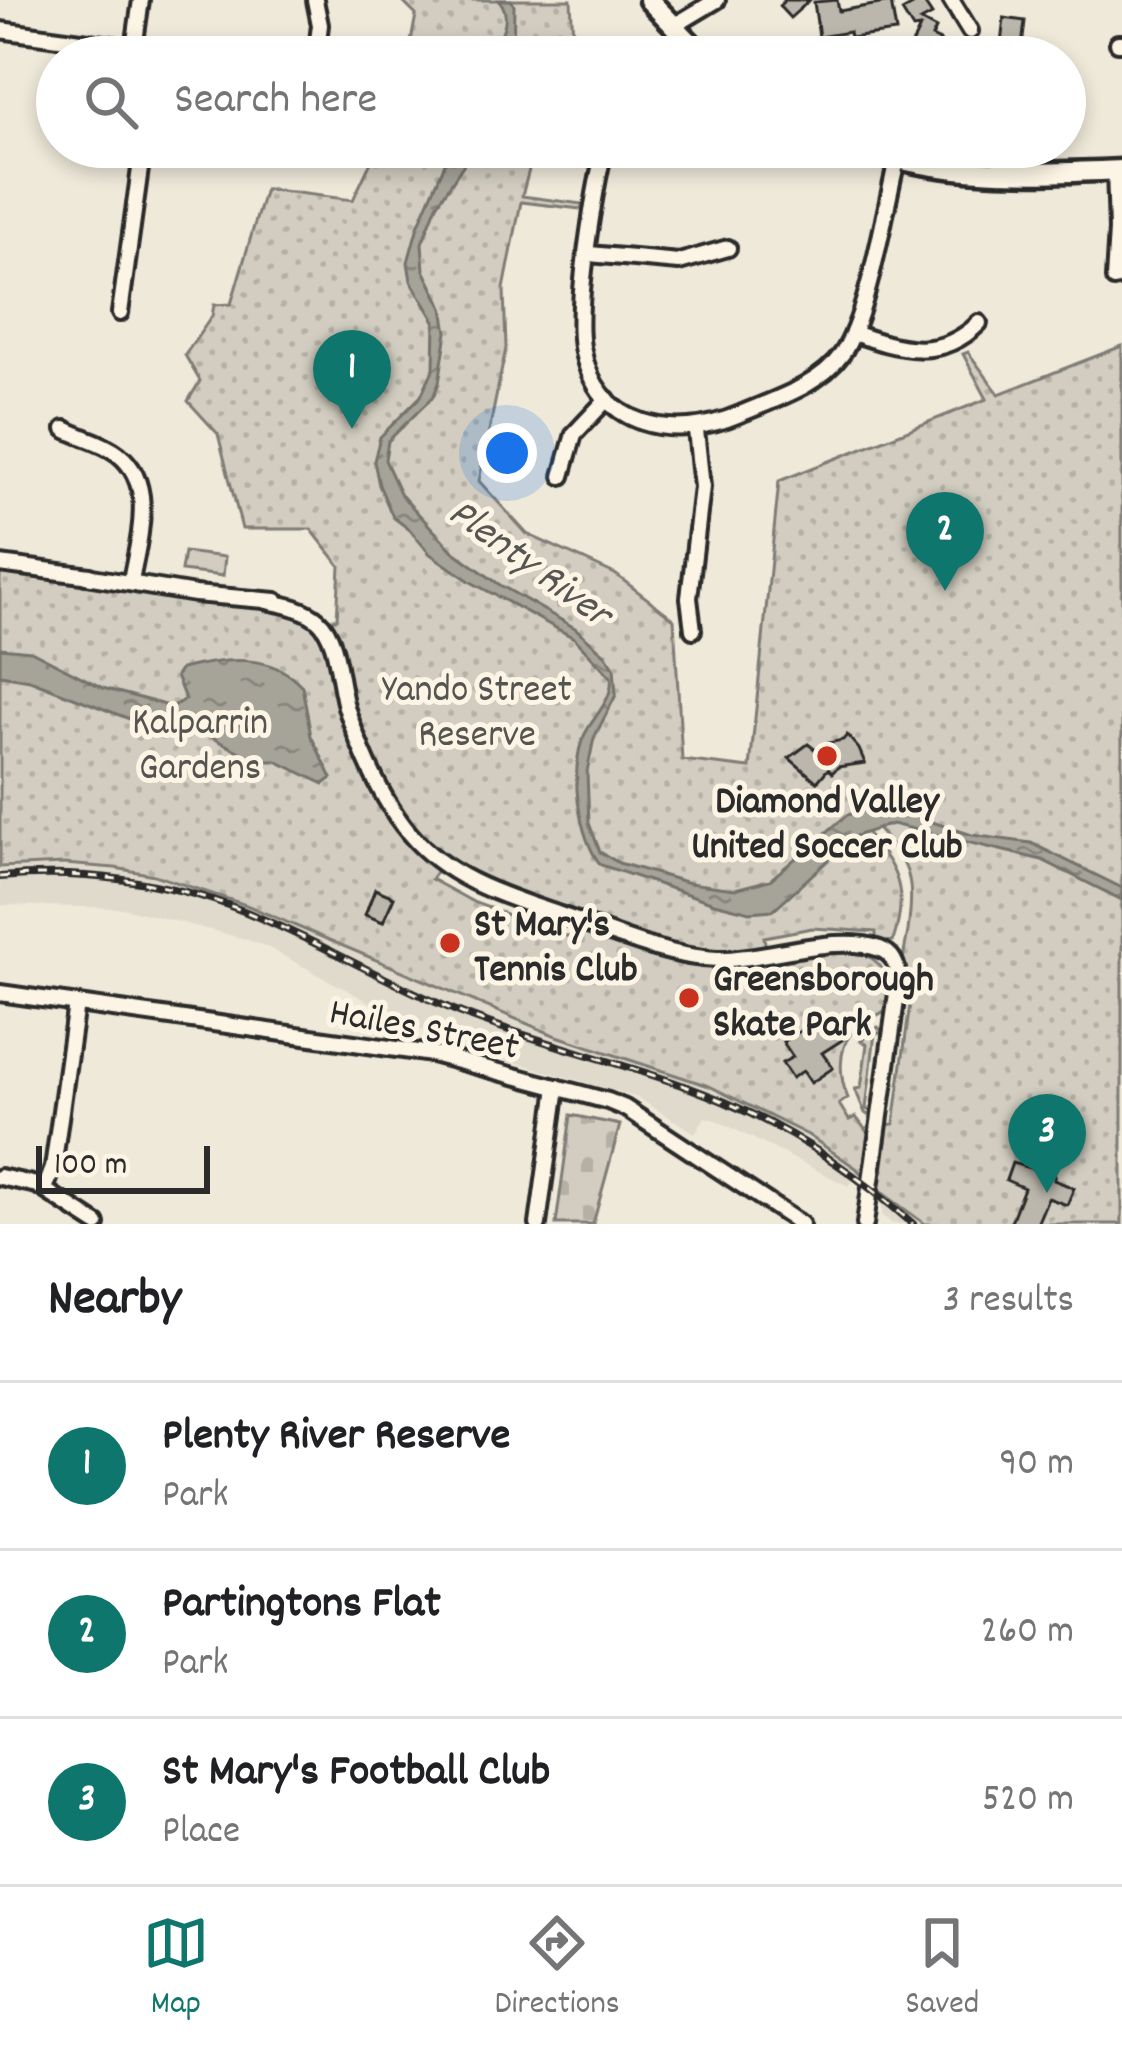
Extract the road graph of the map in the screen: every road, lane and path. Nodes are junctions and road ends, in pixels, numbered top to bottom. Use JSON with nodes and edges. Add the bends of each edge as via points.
{"nodes":[{"id":1,"x":141,"y":0,"type":"edge"},
{"id":2,"x":315,"y":0,"type":"edge"},
{"id":3,"x":649,"y":0,"type":"edge"},
{"id":4,"x":717,"y":0,"type":"edge"},
{"id":5,"x":951,"y":0,"type":"edge"},
{"id":6,"x":672,"y":27,"type":"junction"},
{"id":7,"x":0,"y":30,"type":"edge"},
{"id":8,"x":970,"y":31,"type":"dead end"},
{"id":9,"x":45,"y":36,"type":"edge"},
{"id":10,"x":136,"y":36,"type":"edge"},
{"id":11,"x":319,"y":36,"type":"edge"},
{"id":12,"x":680,"y":36,"type":"edge"},
{"id":13,"x":140,"y":168,"type":"edge"},
{"id":14,"x":602,"y":168,"type":"edge"},
{"id":15,"x":895,"y":168,"type":"edge"},
{"id":16,"x":946,"y":168,"type":"edge"},
{"id":17,"x":1118,"y":170,"type":"edge"},
{"id":18,"x":728,"y":248,"type":"dead end"},
{"id":19,"x":589,"y":254,"type":"junction"},
{"id":20,"x":1114,"y":279,"type":"dead end"},
{"id":21,"x":120,"y":313,"type":"dead end"},
{"id":22,"x":979,"y":323,"type":"dead end"},
{"id":23,"x":853,"y":333,"type":"junction"},
{"id":24,"x":608,"y":399,"type":"junction"},
{"id":25,"x":65,"y":429,"type":"dead end"},
{"id":26,"x":696,"y":430,"type":"junction"},
{"id":27,"x":562,"y":476,"type":"dead end"},
{"id":28,"x":0,"y":564,"type":"edge"},
{"id":29,"x":132,"y":578,"type":"junction"},
{"id":30,"x":693,"y":630,"type":"dead end"},
{"id":31,"x":0,"y":993,"type":"edge"},
{"id":32,"x":76,"y":1004,"type":"junction"},
{"id":33,"x":557,"y":1087,"type":"junction"},
{"id":34,"x":0,"y":1177,"type":"edge"},
{"id":35,"x":45,"y":1190,"type":"junction"},
{"id":36,"x":98,"y":1224,"type":"edge"},
{"id":37,"x":538,"y":1224,"type":"edge"},
{"id":38,"x":801,"y":1224,"type":"edge"},
{"id":39,"x":865,"y":1224,"type":"edge"}],
"edges":[{"from":1,"to":10,"type":"street"},
{"from":2,"to":11,"type":"street"},
{"from":3,"to":6,"type":"street"},
{"from":4,"to":6,"type":"street"},
{"from":5,"to":8,"type":"street"},
{"from":6,"to":12,"type":"street"},
{"from":7,"to":9,"type":"street"},
{"from":13,"to":21,"type":"street"},
{"from":14,"to":19,"type":"street"},
{"from":15,"to":23,"type":"street"},
{"from":16,"to":17,"type":"street"},
{"from":17,"to":20,"type":"street"},
{"from":18,"to":19,"type":"street","via":[[680,262]]},
{"from":19,"to":24,"type":"street","via":[[581,344]]},
{"from":22,"to":23,"type":"street","via":[[928,350]]},
{"from":23,"to":26,"type":"street","via":[[817,378]]},
{"from":24,"to":26,"type":"street","via":[[646,424]]},
{"from":24,"to":27,"type":"street","via":[[574,434]]},
{"from":25,"to":29,"type":"street","via":[[115,451],[135,476],[142,505]]},
{"from":26,"to":30,"type":"street","via":[[702,488],[689,598]]},
{"from":28,"to":29,"type":"street"},
{"from":29,"to":39,"type":"street","via":[[267,601],[322,623],[353,727],[389,804],[424,849],[460,876],[678,954],[727,959],[840,946],[888,960],[893,1009]]},
{"from":31,"to":32,"type":"street","name":"Hailes Street"},
{"from":32,"to":33,"type":"street","name":"Hailes Street","via":[[431,1054]]},
{"from":32,"to":35,"type":"street"},
{"from":33,"to":37,"type":"street"},
{"from":33,"to":38,"type":"street","name":"Hailes Street","via":[[625,1108]]},
{"from":34,"to":35,"type":"street"},
{"from":35,"to":36,"type":"street"}]}
